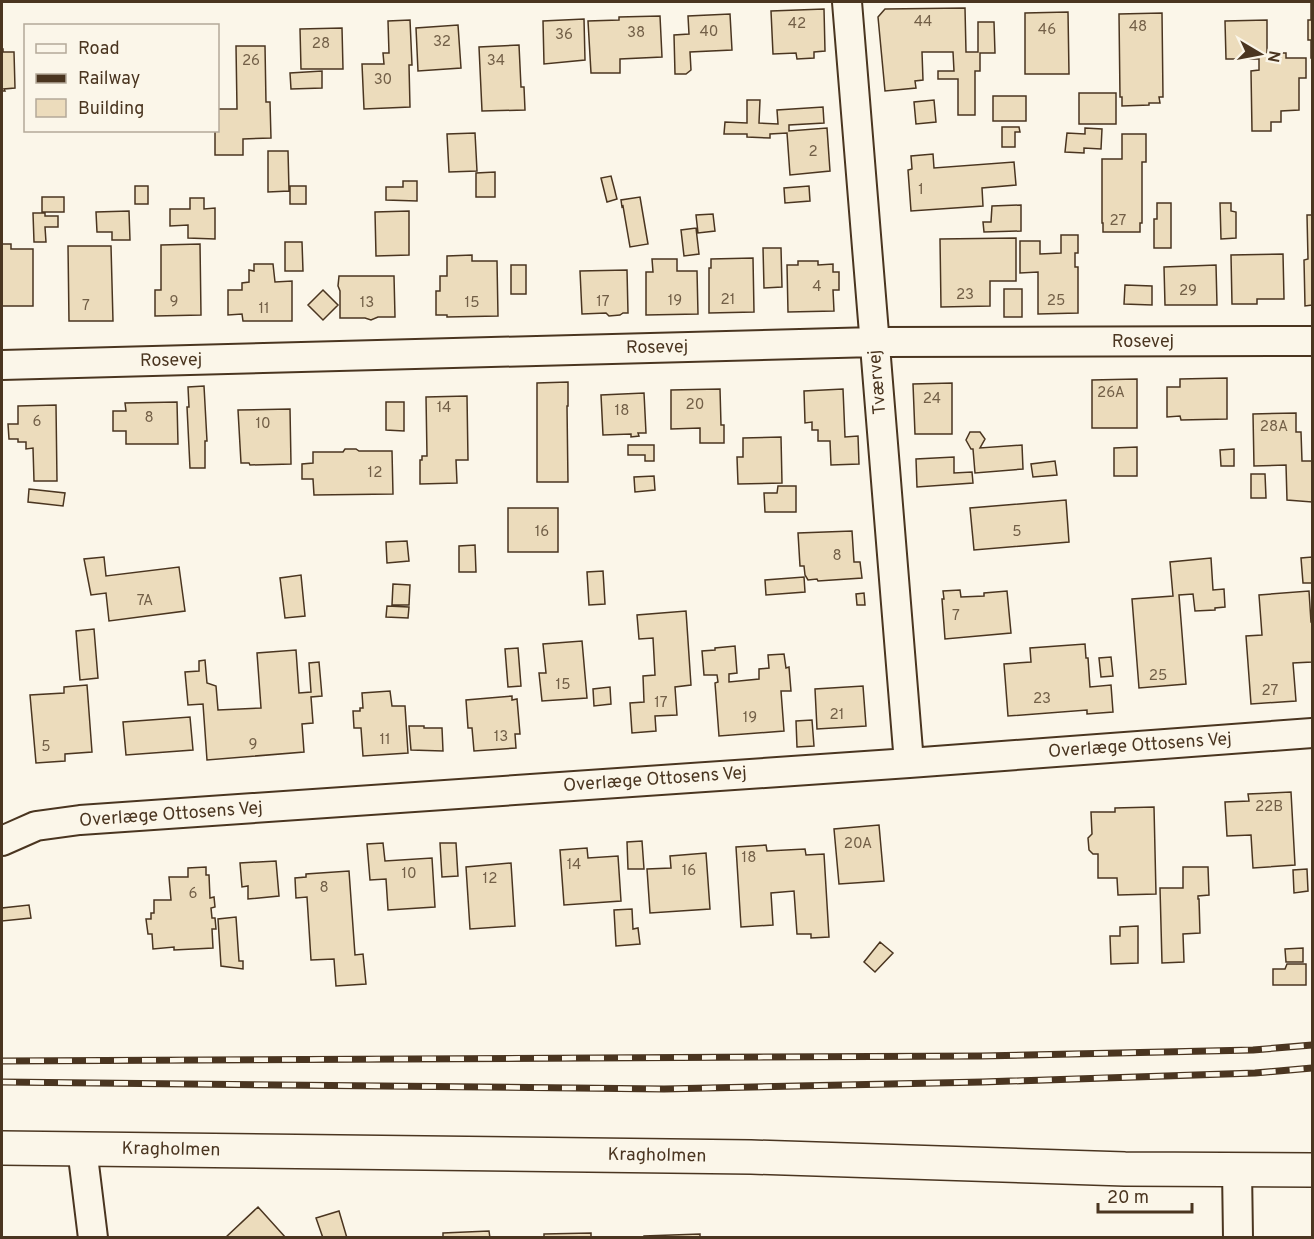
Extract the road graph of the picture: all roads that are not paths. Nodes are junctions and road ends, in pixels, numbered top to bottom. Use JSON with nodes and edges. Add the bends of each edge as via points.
{"nodes":[{"id":1,"x":847,"y":2,"type":"edge"},
{"id":2,"x":1312,"y":341,"type":"edge"},
{"id":3,"x":875,"y":342,"type":"junction"},
{"id":4,"x":2,"y":365,"type":"edge"},
{"id":5,"x":1312,"y":733,"type":"edge"},
{"id":6,"x":909,"y":763,"type":"junction"},
{"id":7,"x":2,"y":841,"type":"edge"},
{"id":8,"x":2,"y":1148,"type":"edge"},
{"id":9,"x":82,"y":1148,"type":"junction"},
{"id":10,"x":1237,"y":1169,"type":"junction"},
{"id":11,"x":1312,"y":1170,"type":"edge"},
{"id":12,"x":93,"y":1238,"type":"edge"},
{"id":13,"x":1238,"y":1238,"type":"edge"}],
"edges":[{"from":1,"to":3,"type":"street","name":"Tværvej"},
{"from":2,"to":3,"type":"street","name":"Rosevej"},
{"from":3,"to":4,"type":"street","name":"Rosevej"},
{"from":3,"to":6,"type":"street","name":"Tværvej"},
{"from":5,"to":6,"type":"street","name":"Overlæge Ottosens Vej"},
{"from":6,"to":7,"type":"street","name":"Overlæge Ottosens Vej","via":[[80,820],[36,826]]},
{"from":8,"to":9,"type":"street","name":"Kragholmen"},
{"from":9,"to":10,"type":"street","name":"Kragholmen","via":[[751,1157],[1125,1170]]},
{"from":9,"to":12,"type":"street"},
{"from":10,"to":11,"type":"street","name":"Kragholmen"},
{"from":10,"to":13,"type":"street"}]}
